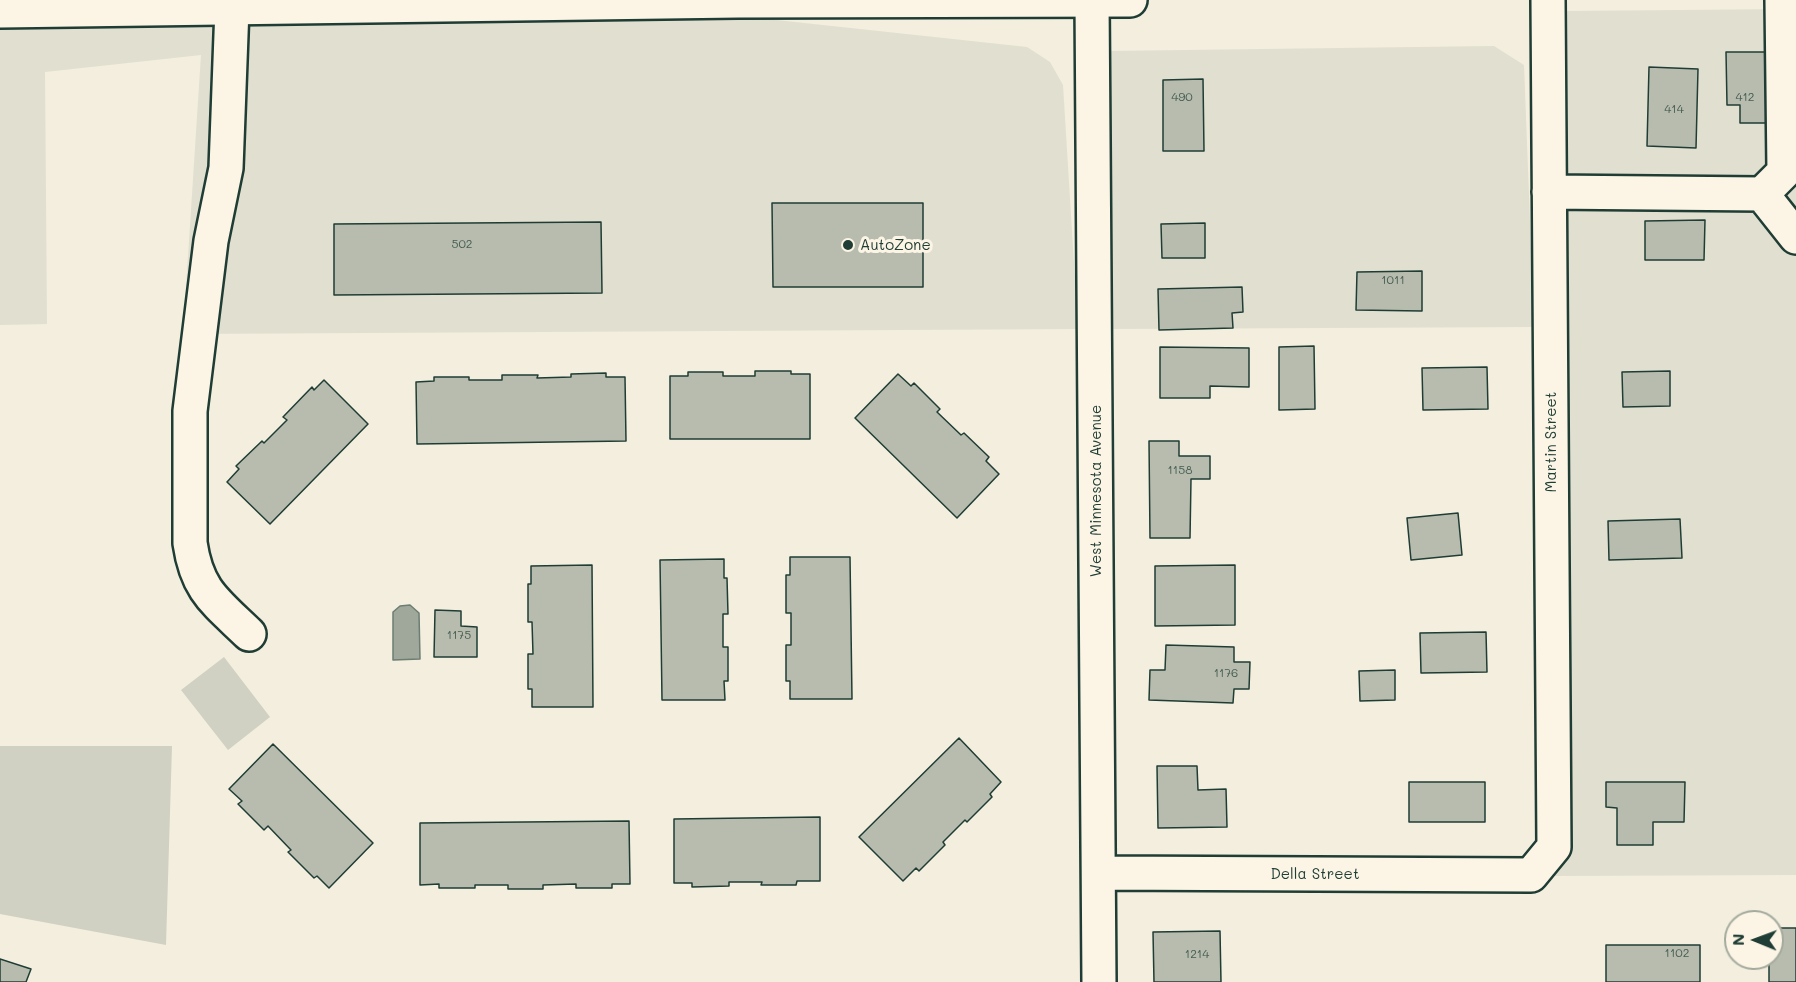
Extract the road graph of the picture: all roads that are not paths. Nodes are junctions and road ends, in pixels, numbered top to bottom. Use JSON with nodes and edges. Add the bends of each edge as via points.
{"nodes":[{"id":1,"x":1092,"y":0,"type":"edge"},
{"id":2,"x":1130,"y":0,"type":"edge"},
{"id":3,"x":1548,"y":0,"type":"edge"},
{"id":4,"x":1782,"y":0,"type":"edge"},
{"id":5,"x":232,"y":8,"type":"junction"},
{"id":6,"x":0,"y":11,"type":"edge"},
{"id":7,"x":1550,"y":192,"type":"junction"},
{"id":8,"x":1762,"y":194,"type":"junction"},
{"id":9,"x":1796,"y":237,"type":"edge"},
{"id":10,"x":249,"y":634,"type":"dead end"},
{"id":11,"x":1100,"y":873,"type":"junction"},
{"id":12,"x":1531,"y":875,"type":"joint"},
{"id":13,"x":1099,"y":982,"type":"edge"}],
"edges":[{"from":1,"to":2,"type":"main road"},
{"from":1,"to":5,"type":"main road"},
{"from":1,"to":11,"type":"main road","name":"West Minnesota Avenue"},
{"from":3,"to":7,"type":"main road","name":"Martin Street"},
{"from":4,"to":8,"type":"main road","via":[[1784,172]]},
{"from":5,"to":6,"type":"main road"},
{"from":5,"to":10,"type":"main road","via":[[226,168],[211,241],[190,411],[190,543],[204,588]]},
{"from":7,"to":8,"type":"main road"},
{"from":7,"to":12,"type":"main road","name":"Martin Street","via":[[1554,847]]},
{"from":8,"to":9,"type":"main road"},
{"from":11,"to":12,"type":"main road","name":"Della Street"},
{"from":11,"to":13,"type":"main road","name":"West Minnesota Avenue"}]}
